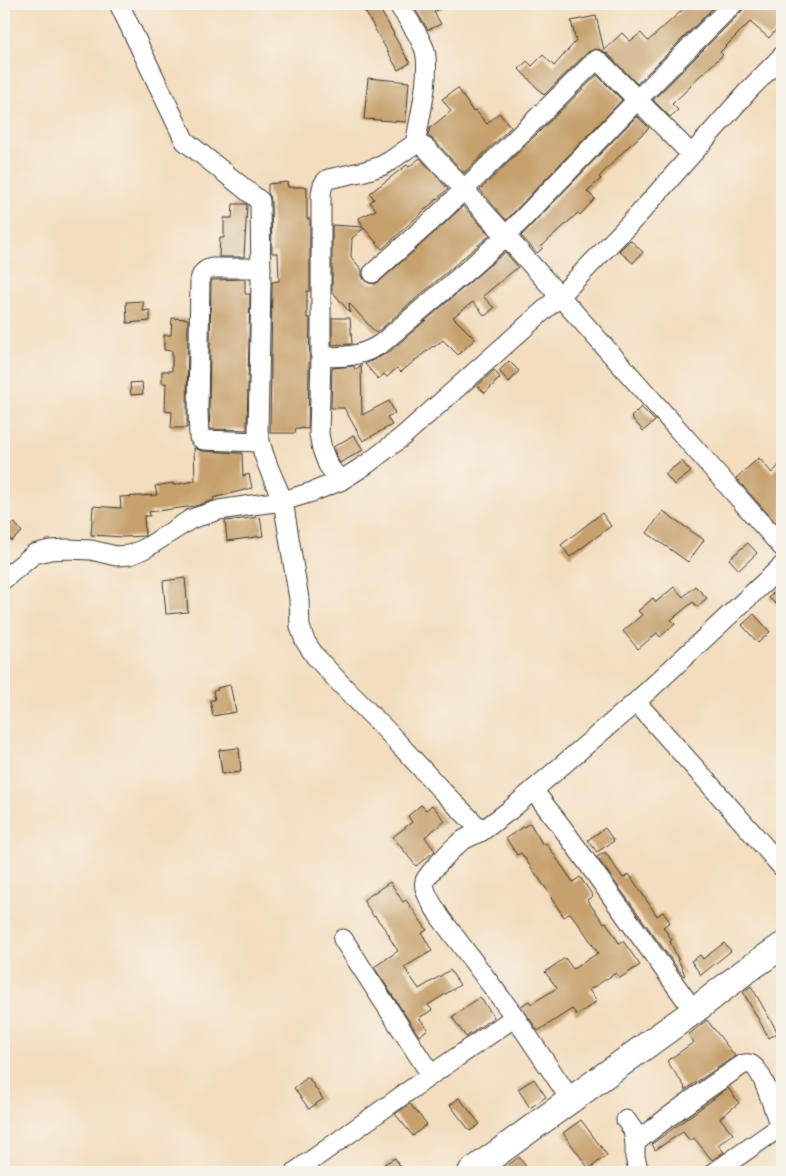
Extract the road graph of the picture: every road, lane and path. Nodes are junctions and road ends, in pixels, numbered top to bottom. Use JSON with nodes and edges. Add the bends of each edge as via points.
{"nodes":[{"id":1,"x":119,"y":4,"type":"edge"},
{"id":2,"x":398,"y":4,"type":"edge"},
{"id":3,"x":733,"y":4,"type":"edge"},
{"id":4,"x":782,"y":56,"type":"edge"},
{"id":5,"x":638,"y":99,"type":"junction"},
{"id":6,"x":415,"y":145,"type":"junction"},
{"id":7,"x":692,"y":154,"type":"junction"},
{"id":8,"x":464,"y":190,"type":"junction"},
{"id":9,"x":506,"y":236,"type":"junction"},
{"id":10,"x":261,"y":268,"type":"junction"},
{"id":11,"x":373,"y":272,"type":"dead end"},
{"id":12,"x":560,"y":296,"type":"junction"},
{"id":13,"x":321,"y":356,"type":"junction"},
{"id":14,"x":260,"y":442,"type":"junction"},
{"id":15,"x":340,"y":481,"type":"junction"},
{"id":16,"x":283,"y":501,"type":"junction"},
{"id":17,"x":782,"y":547,"type":"edge"},
{"id":18,"x":782,"y":566,"type":"edge"},
{"id":19,"x":4,"y":579,"type":"edge"},
{"id":20,"x":636,"y":702,"type":"junction"},
{"id":21,"x":533,"y":790,"type":"junction"},
{"id":22,"x":482,"y":830,"type":"junction"},
{"id":23,"x":782,"y":867,"type":"edge"},
{"id":24,"x":343,"y":939,"type":"dead end"},
{"id":25,"x":782,"y":946,"type":"edge"},
{"id":26,"x":694,"y":1010,"type":"junction"},
{"id":27,"x":515,"y":1017,"type":"junction"},
{"id":28,"x":431,"y":1075,"type":"junction"},
{"id":29,"x":571,"y":1100,"type":"junction"},
{"id":30,"x":626,"y":1120,"type":"dead end"},
{"id":31,"x":781,"y":1130,"type":"edge"},
{"id":32,"x":635,"y":1143,"type":"junction"},
{"id":33,"x":295,"y":1172,"type":"edge"},
{"id":34,"x":471,"y":1172,"type":"edge"},
{"id":35,"x":639,"y":1172,"type":"edge"},
{"id":36,"x":715,"y":1172,"type":"edge"}],
"edges":[{"from":1,"to":10,"type":"street","via":[[185,141],[260,201]]},
{"from":2,"to":6,"type":"street","via":[[418,35],[427,59]]},
{"from":3,"to":5,"type":"street"},
{"from":4,"to":7,"type":"street"},
{"from":5,"to":7,"type":"street"},
{"from":5,"to":8,"type":"street","via":[[599,61],[594,61]]},
{"from":5,"to":9,"type":"street"},
{"from":6,"to":8,"type":"street","via":[[426,148]]},
{"from":6,"to":13,"type":"street","via":[[381,166],[328,179],[324,183],[321,195]]},
{"from":7,"to":12,"type":"street"},
{"from":8,"to":9,"type":"street"},
{"from":8,"to":11,"type":"street"},
{"from":9,"to":12,"type":"street"},
{"from":9,"to":13,"type":"street","via":[[373,349],[352,356]]},
{"from":10,"to":14,"type":"street"},
{"from":10,"to":14,"type":"street","via":[[212,268],[202,273],[198,410],[199,437],[203,440]]},
{"from":12,"to":15,"type":"street","via":[[402,437]]},
{"from":12,"to":17,"type":"street"},
{"from":13,"to":15,"type":"street","via":[[319,434],[328,465]]},
{"from":14,"to":16,"type":"street"},
{"from":15,"to":16,"type":"street"},
{"from":16,"to":19,"type":"street","via":[[219,510],[191,519],[130,555],[67,549],[34,554]]},
{"from":16,"to":22,"type":"street","via":[[299,600],[300,627],[305,641],[315,656]]},
{"from":18,"to":20,"type":"street"},
{"from":20,"to":21,"type":"street"},
{"from":20,"to":23,"type":"street"},
{"from":21,"to":22,"type":"street"},
{"from":21,"to":26,"type":"street"},
{"from":22,"to":27,"type":"street","via":[[460,842],[429,874],[425,882],[426,891],[440,917]]},
{"from":24,"to":28,"type":"street"},
{"from":25,"to":26,"type":"highway"},
{"from":26,"to":29,"type":"highway"},
{"from":27,"to":28,"type":"street"},
{"from":27,"to":29,"type":"street"},
{"from":28,"to":33,"type":"street"},
{"from":29,"to":34,"type":"highway"},
{"from":30,"to":32,"type":"street","via":[[633,1130]]},
{"from":31,"to":32,"type":"street","via":[[767,1087],[755,1068],[746,1064]]},
{"from":31,"to":36,"type":"street"},
{"from":32,"to":35,"type":"street"}]}
